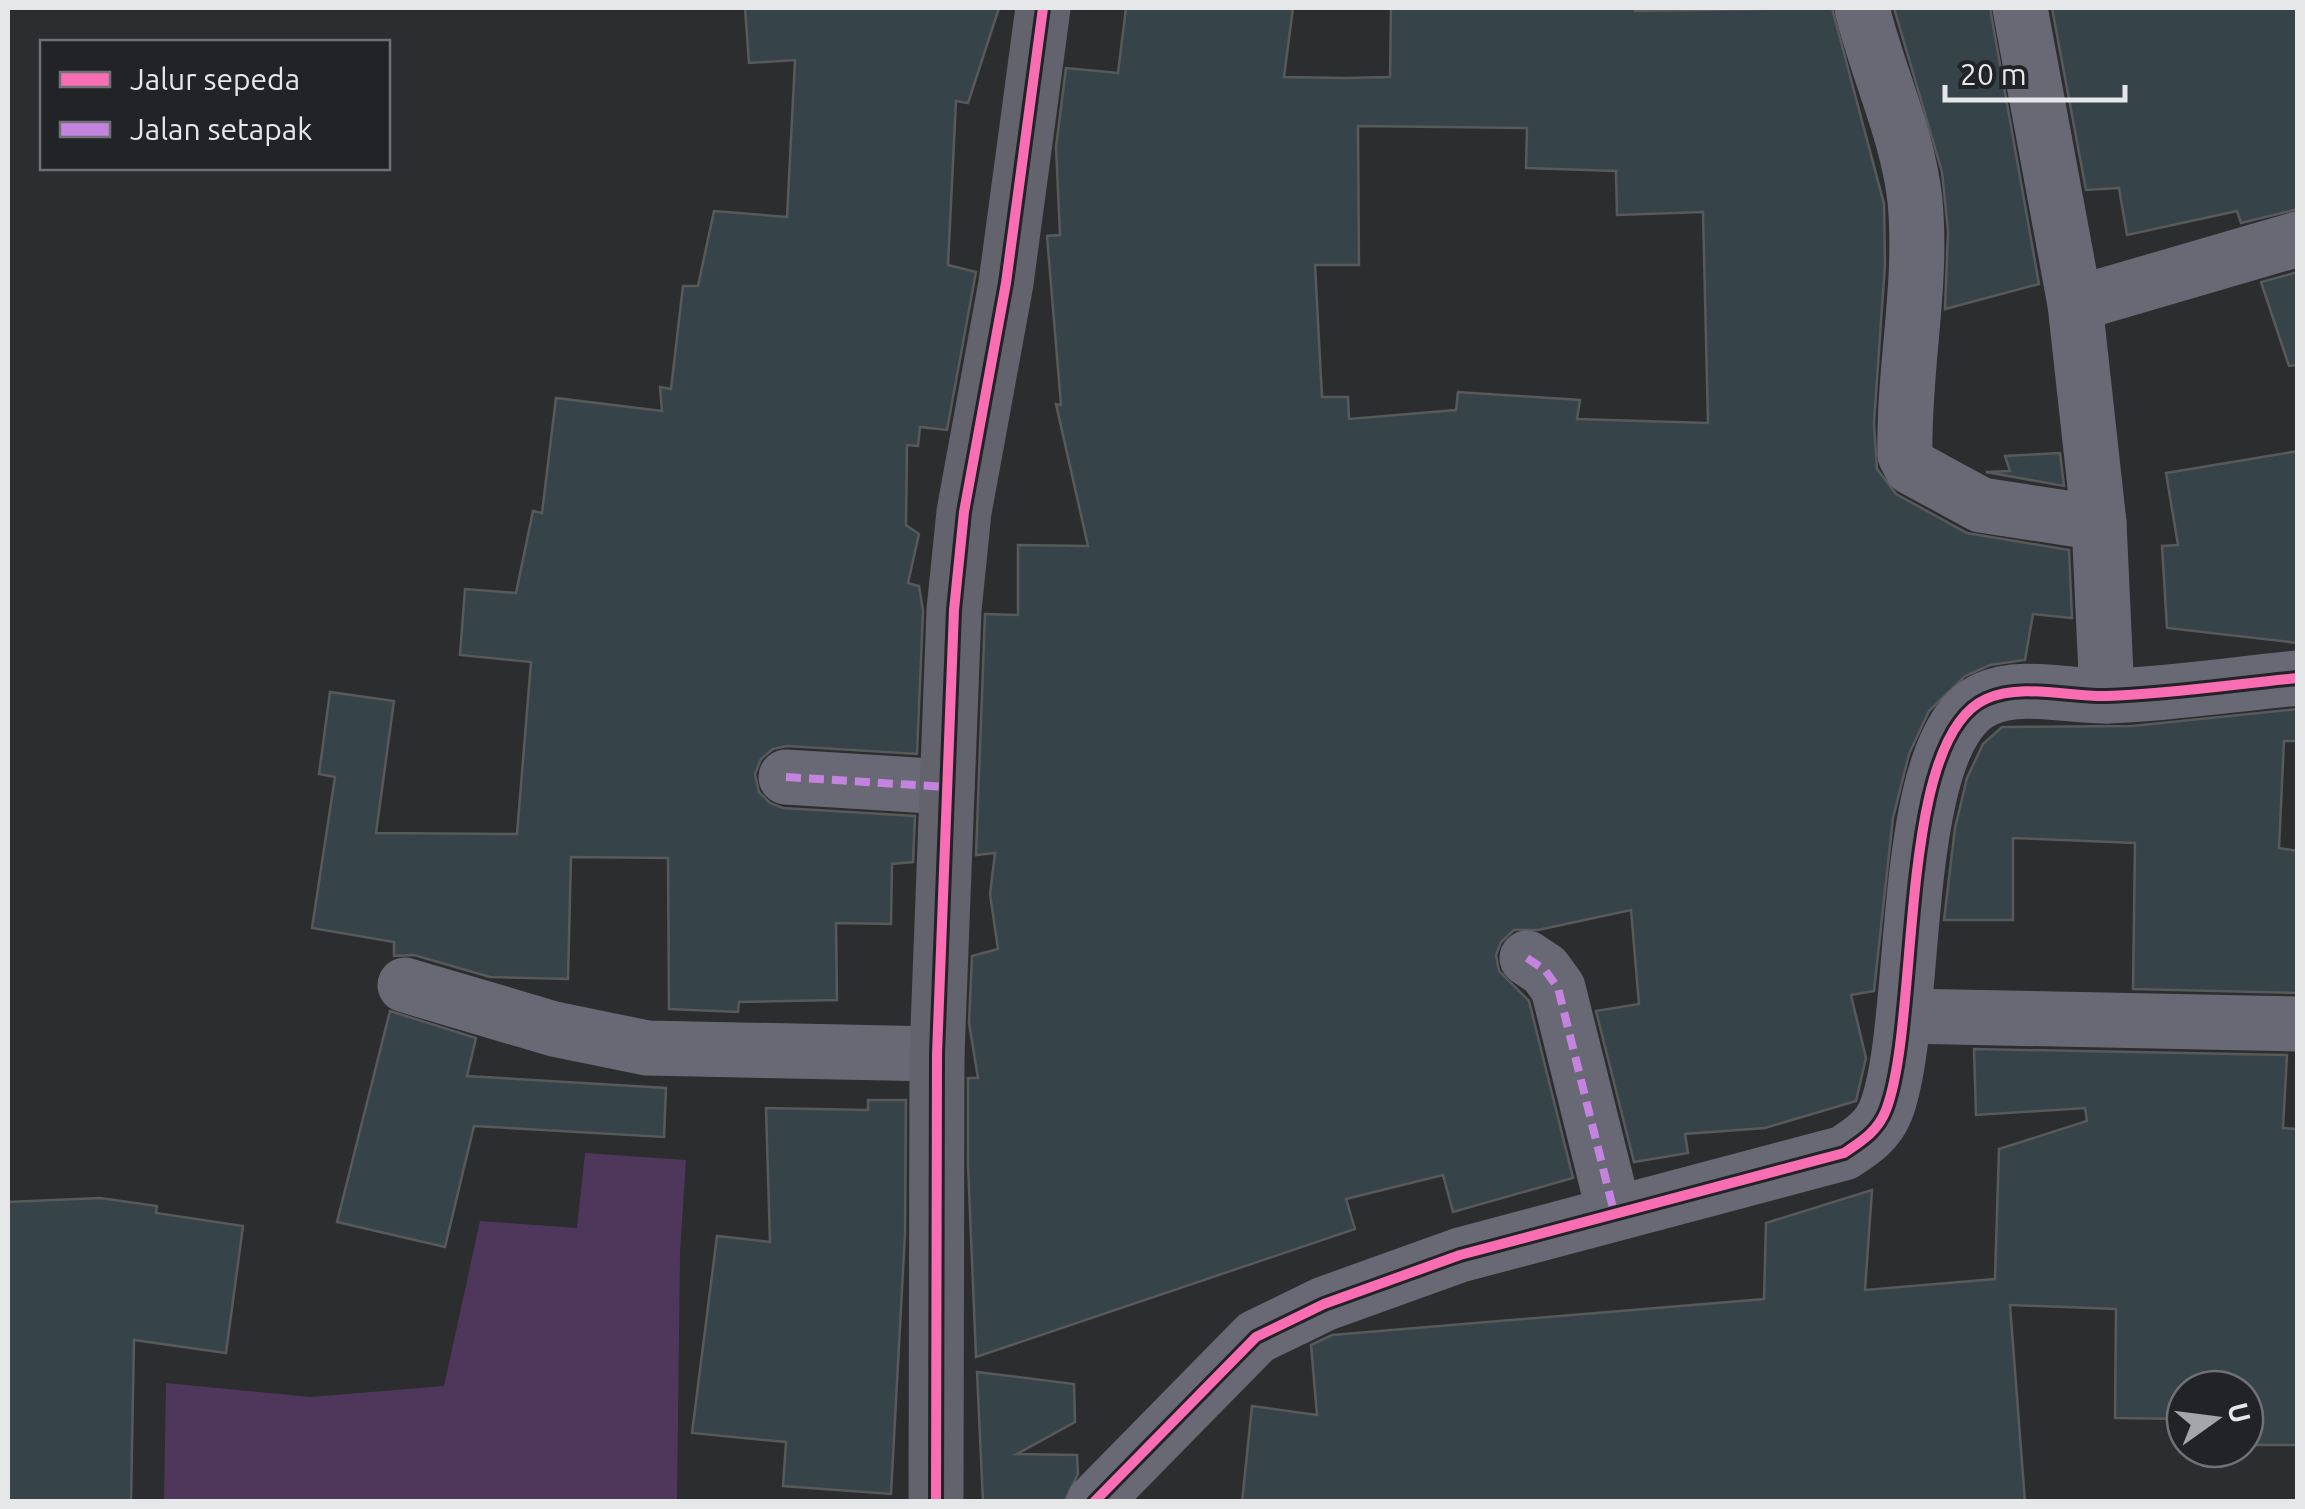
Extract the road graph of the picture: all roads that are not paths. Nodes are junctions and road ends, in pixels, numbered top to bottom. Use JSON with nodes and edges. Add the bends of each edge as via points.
{"nodes":[{"id":1,"x":1043,"y":8,"type":"edge"},
{"id":2,"x":1862,"y":8,"type":"edge"},
{"id":3,"x":2020,"y":8,"type":"edge"},
{"id":4,"x":2298,"y":239,"type":"edge"},
{"id":5,"x":2075,"y":304,"type":"junction"},
{"id":6,"x":2098,"y":523,"type":"junction"},
{"id":7,"x":2298,"y":678,"type":"edge"},
{"id":8,"x":2107,"y":696,"type":"junction"},
{"id":9,"x":786,"y":776,"type":"dead end"},
{"id":10,"x":946,"y":786,"type":"junction"},
{"id":11,"x":1527,"y":958,"type":"dead end"},
{"id":12,"x":406,"y":985,"type":"dead end"},
{"id":13,"x":1905,"y":1016,"type":"junction"},
{"id":14,"x":2298,"y":1024,"type":"edge"},
{"id":15,"x":937,"y":1054,"type":"junction"},
{"id":16,"x":1614,"y":1212,"type":"junction"},
{"id":17,"x":936,"y":1502,"type":"edge"},
{"id":18,"x":1094,"y":1502,"type":"edge"}],
"edges":[{"from":1,"to":10,"type":"street","via":[[1006,283],[964,512]]},
{"from":2,"to":6,"type":"street","via":[[1915,199],[1905,455],[1911,468],[1981,505]]},
{"from":3,"to":5,"type":"street"},
{"from":4,"to":5,"type":"street"},
{"from":5,"to":6,"type":"street"},
{"from":6,"to":8,"type":"street"},
{"from":7,"to":8,"type":"street"},
{"from":8,"to":13,"type":"street","via":[[2005,692],[1957,718],[1922,824]]},
{"from":9,"to":10,"type":"street"},
{"from":10,"to":15,"type":"street"},
{"from":11,"to":16,"type":"street","via":[[1558,988]]},
{"from":12,"to":15,"type":"street","via":[[554,1030],[647,1048]]},
{"from":13,"to":14,"type":"street"},
{"from":13,"to":16,"type":"street","via":[[1886,1111],[1870,1136],[1844,1153]]},
{"from":15,"to":17,"type":"street"},
{"from":16,"to":18,"type":"street","via":[[1460,1255],[1324,1304],[1256,1337]]}]}
